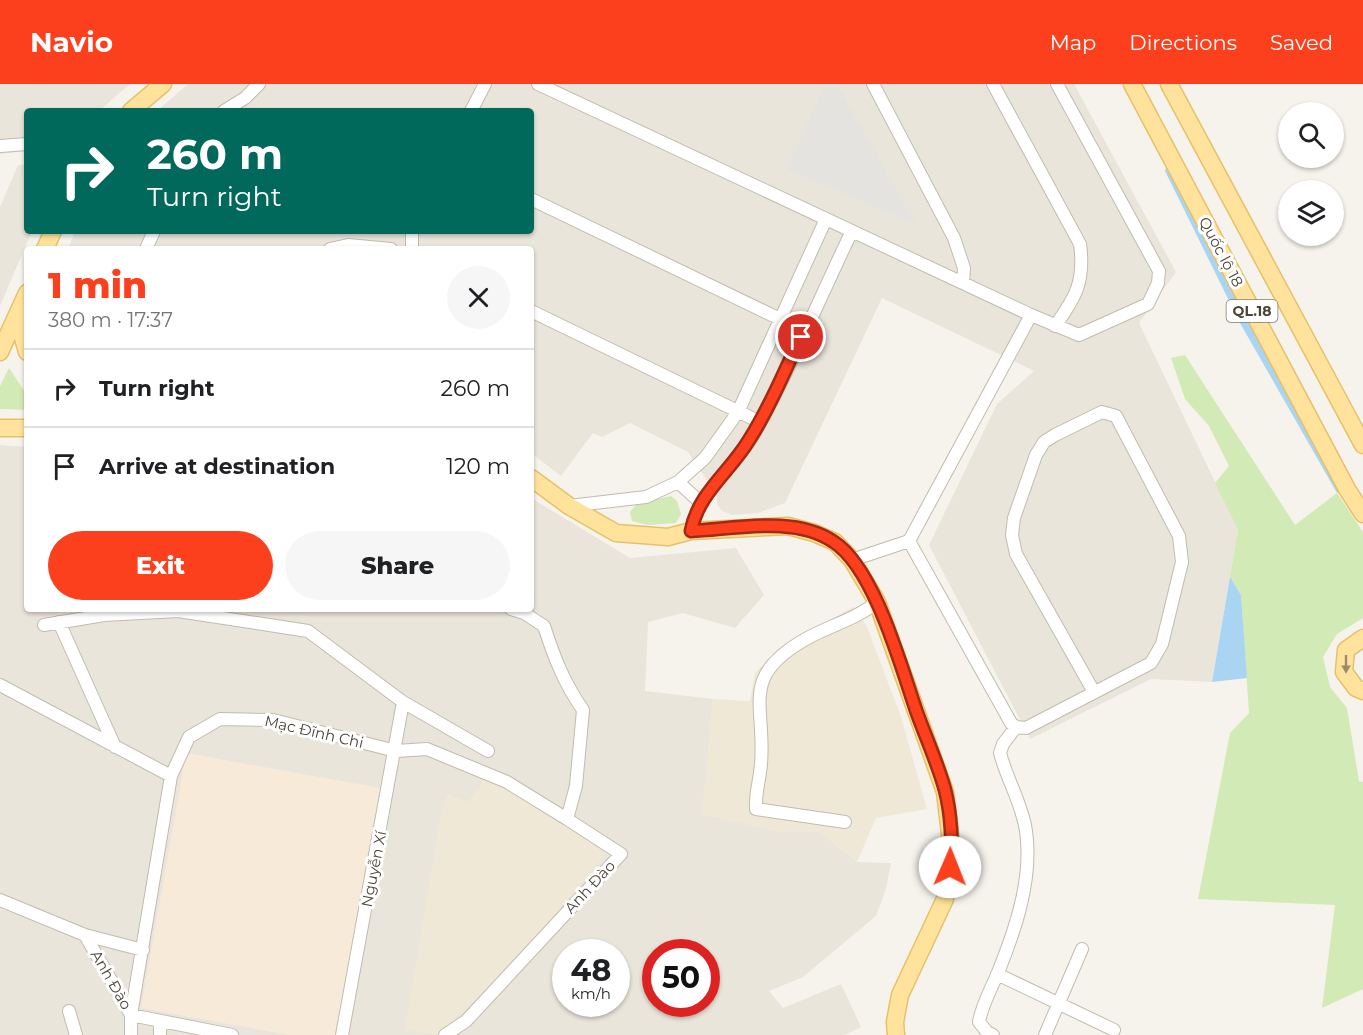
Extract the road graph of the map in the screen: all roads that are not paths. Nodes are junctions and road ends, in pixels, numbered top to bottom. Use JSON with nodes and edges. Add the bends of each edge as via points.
{"nodes":[{"id":1,"x":163,"y":84,"type":"edge"},
{"id":2,"x":260,"y":84,"type":"edge"},
{"id":3,"x":485,"y":84,"type":"edge"},
{"id":4,"x":538,"y":84,"type":"edge"},
{"id":5,"x":873,"y":84,"type":"edge"},
{"id":6,"x":993,"y":84,"type":"edge"},
{"id":7,"x":1057,"y":84,"type":"edge"},
{"id":8,"x":1132,"y":84,"type":"edge"},
{"id":9,"x":1142,"y":84,"type":"edge"},
{"id":10,"x":1169,"y":84,"type":"edge"},
{"id":11,"x":1179,"y":84,"type":"edge"},
{"id":12,"x":562,"y":88,"type":"edge"},
{"id":13,"x":135,"y":108,"type":"edge"},
{"id":14,"x":229,"y":108,"type":"edge"},
{"id":15,"x":473,"y":108,"type":"edge"},
{"id":16,"x":1191,"y":117,"type":"junction"},
{"id":17,"x":1162,"y":132,"type":"junction"},
{"id":18,"x":24,"y":144,"type":"edge"},
{"id":19,"x":0,"y":146,"type":"edge"},
{"id":20,"x":534,"y":200,"type":"edge"},
{"id":21,"x":826,"y":219,"type":"junction"},
{"id":22,"x":852,"y":231,"type":"junction"},
{"id":23,"x":963,"y":283,"type":"junction"},
{"id":24,"x":24,"y":300,"type":"edge"},
{"id":25,"x":534,"y":312,"type":"edge"},
{"id":26,"x":1031,"y":315,"type":"junction"},
{"id":27,"x":17,"y":317,"type":"junction"},
{"id":28,"x":780,"y":319,"type":"junction"},
{"id":29,"x":1055,"y":326,"type":"junction"},
{"id":30,"x":24,"y":342,"type":"edge"},
{"id":31,"x":0,"y":352,"type":"edge"},
{"id":32,"x":738,"y":412,"type":"junction"},
{"id":33,"x":760,"y":422,"type":"junction"},
{"id":34,"x":1363,"y":426,"type":"edge"},
{"id":35,"x":0,"y":428,"type":"edge"},
{"id":36,"x":24,"y":428,"type":"edge"},
{"id":37,"x":1363,"y":445,"type":"edge"},
{"id":38,"x":534,"y":480,"type":"edge"},
{"id":39,"x":678,"y":482,"type":"junction"},
{"id":40,"x":1355,"y":490,"type":"edge"},
{"id":41,"x":700,"y":502,"type":"junction"},
{"id":42,"x":569,"y":506,"type":"junction"},
{"id":43,"x":1363,"y":513,"type":"edge"},
{"id":44,"x":691,"y":531,"type":"junction"},
{"id":45,"x":909,"y":541,"type":"junction"},
{"id":46,"x":852,"y":560,"type":"junction"},
{"id":47,"x":877,"y":603,"type":"junction"},
{"id":48,"x":160,"y":612,"type":"edge"},
{"id":49,"x":184,"y":612,"type":"edge"},
{"id":50,"x":521,"y":612,"type":"edge"},
{"id":51,"x":59,"y":622,"type":"junction"},
{"id":52,"x":44,"y":625,"type":"dead end"},
{"id":53,"x":1363,"y":638,"type":"edge"},
{"id":54,"x":0,"y":685,"type":"edge"},
{"id":55,"x":1363,"y":691,"type":"edge"},
{"id":56,"x":1094,"y":692,"type":"junction"},
{"id":57,"x":404,"y":702,"type":"junction"},
{"id":58,"x":1016,"y":727,"type":"junction"},
{"id":59,"x":115,"y":747,"type":"junction"},
{"id":60,"x":396,"y":751,"type":"junction"},
{"id":61,"x":488,"y":751,"type":"dead end"},
{"id":62,"x":171,"y":776,"type":"junction"},
{"id":63,"x":567,"y":819,"type":"junction"},
{"id":64,"x":845,"y":822,"type":"dead end"},
{"id":65,"x":0,"y":900,"type":"edge"},
{"id":66,"x":85,"y":935,"type":"junction"},
{"id":67,"x":1083,"y":949,"type":"dead end"},
{"id":68,"x":143,"y":950,"type":"junction"},
{"id":69,"x":997,"y":974,"type":"junction"},
{"id":70,"x":1058,"y":1004,"type":"junction"},
{"id":71,"x":69,"y":1011,"type":"dead end"},
{"id":72,"x":132,"y":1015,"type":"junction"},
{"id":73,"x":160,"y":1021,"type":"junction"},
{"id":74,"x":1114,"y":1030,"type":"dead end"},
{"id":75,"x":76,"y":1035,"type":"edge"},
{"id":76,"x":131,"y":1035,"type":"edge"},
{"id":77,"x":160,"y":1035,"type":"edge"},
{"id":78,"x":232,"y":1035,"type":"edge"},
{"id":79,"x":342,"y":1035,"type":"edge"},
{"id":80,"x":445,"y":1035,"type":"edge"},
{"id":81,"x":896,"y":1035,"type":"edge"},
{"id":82,"x":993,"y":1035,"type":"edge"},
{"id":83,"x":1045,"y":1035,"type":"edge"}],
"edges":[{"from":1,"to":13,"type":"main road"},
{"from":2,"to":14,"type":"street"},
{"from":3,"to":15,"type":"street"},
{"from":4,"to":12,"type":"street"},
{"from":5,"to":23,"type":"street","via":[[954,238],[964,268]]},
{"from":6,"to":29,"type":"street","via":[[1080,244],[1080,283],[1074,300]]},
{"from":7,"to":29,"type":"street","via":[[1159,272],[1148,304],[1079,335]]},
{"from":8,"to":17,"type":"main road","name":"Quốc lộ 18","number":"QL.18"},
{"from":9,"to":17,"type":"main road","name":"Quốc lộ 18","number":"QL.18"},
{"from":10,"to":16,"type":"main road","number":"QL.18"},
{"from":11,"to":16,"type":"main road","number":"QL.18"},
{"from":12,"to":21,"type":"street"},
{"from":16,"to":34,"type":"main road","number":"QL.18"},
{"from":16,"to":37,"type":"main road","number":"QL.18"},
{"from":17,"to":40,"type":"main road","name":"Quốc lộ 18","number":"QL.18"},
{"from":18,"to":19,"type":"street"},
{"from":20,"to":28,"type":"street"},
{"from":21,"to":22,"type":"street"},
{"from":21,"to":28,"type":"street"},
{"from":22,"to":23,"type":"street"},
{"from":22,"to":33,"type":"street"},
{"from":23,"to":26,"type":"street"},
{"from":24,"to":27,"type":"main road"},
{"from":25,"to":32,"type":"street"},
{"from":26,"to":29,"type":"street"},
{"from":26,"to":45,"type":"street"},
{"from":27,"to":30,"type":"main road"},
{"from":27,"to":31,"type":"main road"},
{"from":28,"to":32,"type":"street"},
{"from":32,"to":33,"type":"street"},
{"from":32,"to":39,"type":"street","via":[[705,458]]},
{"from":33,"to":41,"type":"street","via":[[733,464]]},
{"from":35,"to":36,"type":"main road"},
{"from":38,"to":42,"type":"main road"},
{"from":39,"to":41,"type":"street"},
{"from":39,"to":42,"type":"street","via":[[646,497]]},
{"from":40,"to":43,"type":"main road","name":"Quốc lộ 18","number":"QL.18"},
{"from":41,"to":44,"type":"street"},
{"from":42,"to":44,"type":"main road","via":[[616,533],[668,537]]},
{"from":44,"to":46,"type":"main road","via":[[788,526],[835,542]]},
{"from":45,"to":46,"type":"street"},
{"from":45,"to":58,"type":"street"},
{"from":46,"to":47,"type":"main road"},
{"from":47,"to":64,"type":"street","via":[[779,656],[762,678],[757,705],[761,763],[756,809]]},
{"from":47,"to":81,"type":"main road","via":[[945,792],[952,851],[945,899],[900,995]]},
{"from":48,"to":51,"type":"street"},
{"from":49,"to":57,"type":"street","via":[[308,631]]},
{"from":50,"to":63,"type":"street","via":[[544,626],[559,670],[583,710],[576,786]]},
{"from":51,"to":52,"type":"street"},
{"from":51,"to":59,"type":"street"},
{"from":53,"to":55,"type":"main road","one_way":true,"via":[[1346,650],[1344,672]]},
{"from":54,"to":59,"type":"street"},
{"from":56,"to":56,"type":"street","via":[[1151,663],[1158,654],[1182,562],[1179,536],[1116,416],[1110,412],[1102,412],[1044,442],[1014,518],[1012,535],[1016,554]]},
{"from":56,"to":58,"type":"street","via":[[1026,728]]},
{"from":57,"to":60,"type":"street","name":"Nguyễn Xí"},
{"from":57,"to":61,"type":"street"},
{"from":58,"to":69,"type":"street","via":[[1002,744],[1000,753],[1021,804],[1027,834],[1026,886]]},
{"from":59,"to":62,"type":"street"},
{"from":60,"to":62,"type":"street","name":"Mạc Đĩnh Chi","via":[[273,720],[220,719],[189,737]]},
{"from":60,"to":63,"type":"street","name":"Mạc Đĩnh Chi","via":[[427,749],[507,782]]},
{"from":60,"to":79,"type":"street","name":"Nguyễn Xí"},
{"from":62,"to":68,"type":"street","name":"Mạc Đĩnh Chi"},
{"from":63,"to":80,"type":"street","name":"Anh Đào","via":[[621,854],[466,1021]]},
{"from":65,"to":66,"type":"street","name":"Anh Đào"},
{"from":66,"to":68,"type":"street"},
{"from":66,"to":72,"type":"street","name":"Anh Đào"},
{"from":67,"to":70,"type":"street"},
{"from":68,"to":72,"type":"street","name":"Mạc Đĩnh Chi"},
{"from":69,"to":70,"type":"street"},
{"from":69,"to":82,"type":"street","via":[[979,1022]]},
{"from":70,"to":74,"type":"street"},
{"from":70,"to":83,"type":"street"},
{"from":71,"to":75,"type":"street"},
{"from":72,"to":73,"type":"street","name":"Anh Đào"},
{"from":72,"to":76,"type":"street","name":"Mạc Đĩnh Chi"},
{"from":73,"to":77,"type":"street"},
{"from":73,"to":78,"type":"street","name":"Anh Đào"}]}
